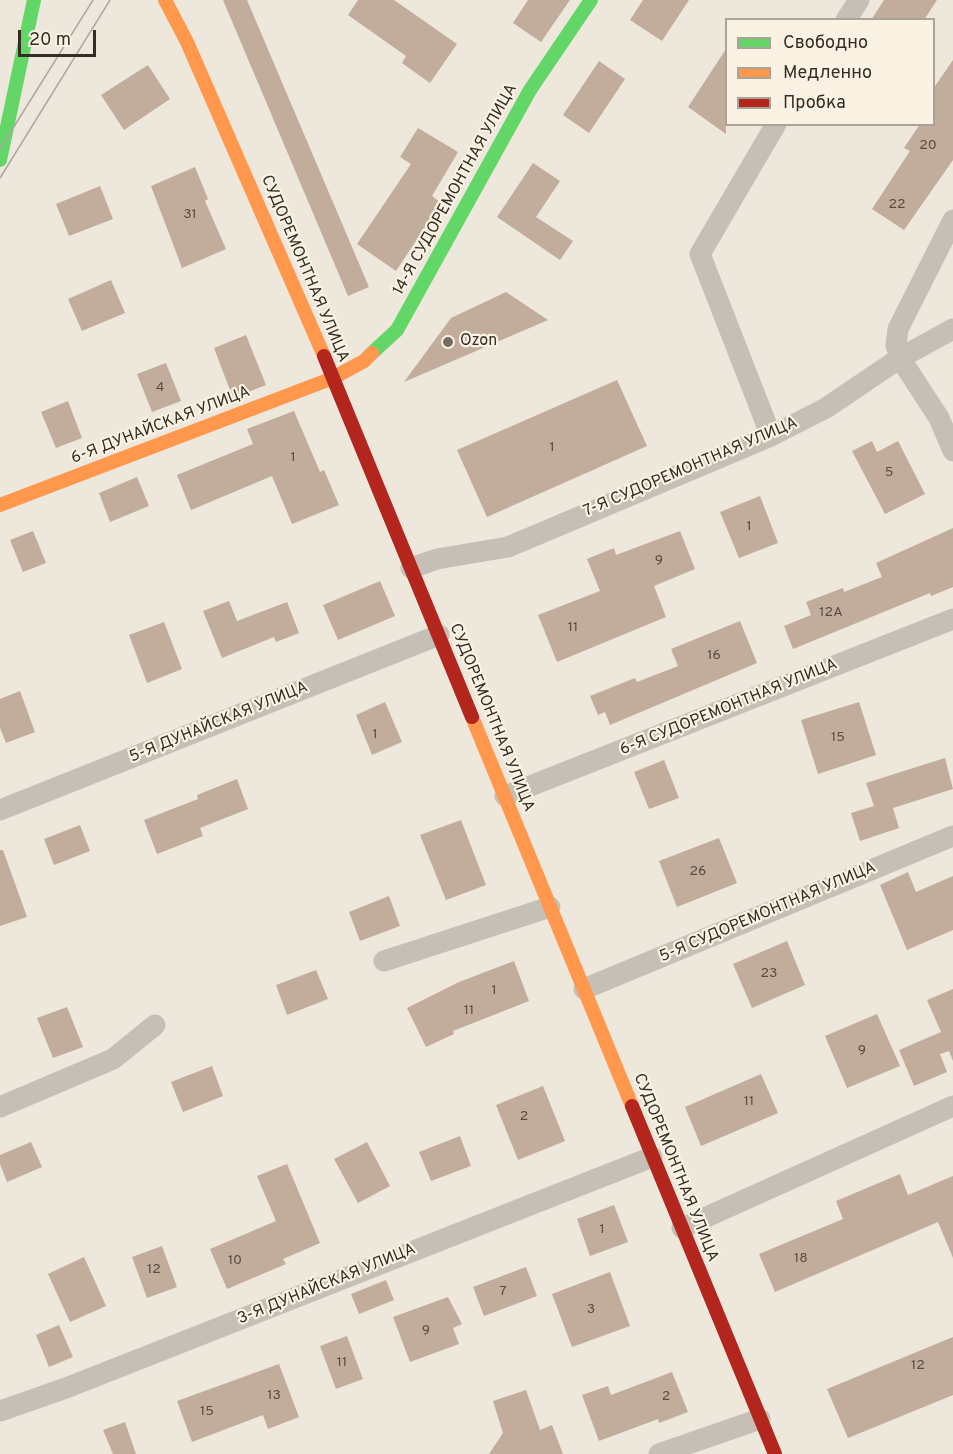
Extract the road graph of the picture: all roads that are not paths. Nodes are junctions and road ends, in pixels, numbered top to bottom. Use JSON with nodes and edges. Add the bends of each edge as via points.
{"nodes":[{"id":1,"x":34,"y":0,"type":"edge"},
{"id":2,"x":591,"y":0,"type":"edge"},
{"id":3,"x":859,"y":0,"type":"edge"},
{"id":4,"x":168,"y":1,"type":"edge"},
{"id":5,"x":847,"y":18,"type":"edge"},
{"id":6,"x":775,"y":126,"type":"edge"},
{"id":7,"x":0,"y":160,"type":"edge"},
{"id":8,"x":953,"y":220,"type":"edge"},
{"id":9,"x":953,"y":329,"type":"edge"},
{"id":10,"x":900,"y":358,"type":"junction"},
{"id":11,"x":333,"y":378,"type":"junction"},
{"id":12,"x":771,"y":436,"type":"junction"},
{"id":13,"x":953,"y":451,"type":"edge"},
{"id":14,"x":0,"y":505,"type":"edge"},
{"id":15,"x":411,"y":568,"type":"junction"},
{"id":16,"x":953,"y":619,"type":"edge"},
{"id":17,"x":439,"y":635,"type":"junction"},
{"id":18,"x":505,"y":796,"type":"junction"},
{"id":19,"x":0,"y":810,"type":"edge"},
{"id":20,"x":953,"y":836,"type":"edge"},
{"id":21,"x":550,"y":907,"type":"junction"},
{"id":22,"x":384,"y":961,"type":"dead end"},
{"id":23,"x":584,"y":989,"type":"junction"},
{"id":24,"x":155,"y":1025,"type":"dead end"},
{"id":25,"x":953,"y":1106,"type":"edge"},
{"id":26,"x":0,"y":1107,"type":"edge"},
{"id":27,"x":652,"y":1156,"type":"junction"},
{"id":28,"x":682,"y":1228,"type":"junction"},
{"id":29,"x":0,"y":1411,"type":"edge"},
{"id":30,"x":760,"y":1419,"type":"junction"},
{"id":31,"x":659,"y":1454,"type":"edge"},
{"id":32,"x":774,"y":1454,"type":"edge"}],
"edges":[{"from":1,"to":7,"type":"street"},
{"from":2,"to":11,"type":"street","name":"14-Я СУДОРЕМОНТНАЯ УЛИЦА","via":[[530,90],[397,330],[364,361]]},
{"from":3,"to":5,"type":"street"},
{"from":4,"to":11,"type":"street","name":"СУДОРЕМОНТНАЯ УЛИЦА"},
{"from":6,"to":12,"type":"street","via":[[700,254]]},
{"from":8,"to":10,"type":"street","via":[[898,328],[896,345]]},
{"from":9,"to":10,"type":"street","name":"7-Я СУДОРЕМОНТНАЯ УЛИЦА"},
{"from":10,"to":12,"type":"street","name":"7-Я СУДОРЕМОНТНАЯ УЛИЦА","via":[[826,408]]},
{"from":10,"to":13,"type":"street","via":[[939,418]]},
{"from":11,"to":14,"type":"street","name":"6-Я ДУНАЙСКАЯ УЛИЦА"},
{"from":11,"to":15,"type":"street","name":"СУДОРЕМОНТНАЯ УЛИЦА"},
{"from":12,"to":15,"type":"street","name":"7-Я СУДОРЕМОНТНАЯ УЛИЦА","via":[[508,547],[437,559]]},
{"from":15,"to":17,"type":"street","name":"СУДОРЕМОНТНАЯ УЛИЦА"},
{"from":16,"to":18,"type":"street","name":"6-Я СУДОРЕМОНТНАЯ УЛИЦА"},
{"from":17,"to":18,"type":"street","name":"СУДОРЕМОНТНАЯ УЛИЦА"},
{"from":17,"to":19,"type":"street","name":"5-Я ДУНАЙСКАЯ УЛИЦА"},
{"from":18,"to":21,"type":"street","name":"СУДОРЕМОНТНАЯ УЛИЦА"},
{"from":20,"to":23,"type":"street","name":"5-Я СУДОРЕМОНТНАЯ УЛИЦА"},
{"from":21,"to":22,"type":"street"},
{"from":21,"to":23,"type":"street","name":"СУДОРЕМОНТНАЯ УЛИЦА"},
{"from":23,"to":27,"type":"street","name":"СУДОРЕМОНТНАЯ УЛИЦА"},
{"from":24,"to":26,"type":"street","via":[[113,1059]]},
{"from":25,"to":28,"type":"street"},
{"from":27,"to":28,"type":"street","name":"СУДОРЕМОНТНАЯ УЛИЦА"},
{"from":27,"to":29,"type":"street","name":"3-Я ДУНАЙСКАЯ УЛИЦА"},
{"from":28,"to":30,"type":"street","name":"СУДОРЕМОНТНАЯ УЛИЦА"},
{"from":30,"to":31,"type":"street"},
{"from":30,"to":32,"type":"street","name":"СУДОРЕМОНТНАЯ УЛИЦА"}]}
